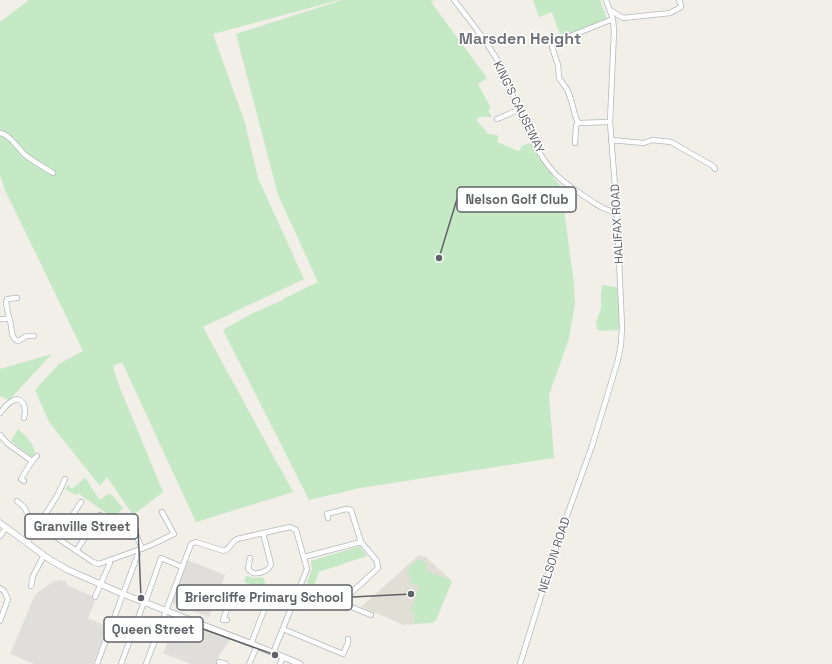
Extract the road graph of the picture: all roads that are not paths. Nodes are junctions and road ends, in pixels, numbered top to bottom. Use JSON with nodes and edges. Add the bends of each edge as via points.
{"nodes":[{"id":1,"x":454,"y":0,"type":"edge"},
{"id":2,"x":606,"y":0,"type":"edge"},
{"id":3,"x":679,"y":0,"type":"edge"},
{"id":4,"x":610,"y":10,"type":"junction"},
{"id":5,"x":613,"y":20,"type":"junction"},
{"id":6,"x":563,"y":39,"type":"dead end"},
{"id":7,"x":552,"y":48,"type":"dead end"},
{"id":8,"x":518,"y":110,"type":"junction"},
{"id":9,"x":497,"y":119,"type":"dead end"},
{"id":10,"x":610,"y":122,"type":"junction"},
{"id":11,"x":578,"y":123,"type":"junction"},
{"id":12,"x":0,"y":134,"type":"edge"},
{"id":13,"x":611,"y":140,"type":"junction"},
{"id":14,"x":575,"y":143,"type":"dead end"},
{"id":15,"x":715,"y":169,"type":"dead end"},
{"id":16,"x":53,"y":173,"type":"dead end"},
{"id":17,"x":617,"y":212,"type":"junction"},
{"id":18,"x":17,"y":298,"type":"dead end"},
{"id":19,"x":9,"y":318,"type":"junction"},
{"id":20,"x":0,"y":319,"type":"edge"},
{"id":21,"x":34,"y":336,"type":"dead end"},
{"id":22,"x":0,"y":413,"type":"edge"},
{"id":23,"x":24,"y":418,"type":"dead end"},
{"id":24,"x":0,"y":435,"type":"edge"},
{"id":25,"x":592,"y":446,"type":"joint"},
{"id":26,"x":37,"y":456,"type":"dead end"},
{"id":27,"x":32,"y":461,"type":"junction"},
{"id":28,"x":65,"y":479,"type":"dead end"},
{"id":29,"x":21,"y":480,"type":"dead end"},
{"id":30,"x":19,"y":501,"type":"dead end"},
{"id":31,"x":81,"y":502,"type":"dead end"},
{"id":32,"x":162,"y":512,"type":"dead end"},
{"id":33,"x":327,"y":514,"type":"dead end"},
{"id":34,"x":100,"y":515,"type":"dead end"},
{"id":35,"x":0,"y":523,"type":"edge"},
{"id":36,"x":38,"y":524,"type":"junction"},
{"id":37,"x":6,"y":528,"type":"junction"},
{"id":38,"x":263,"y":533,"type":"junction"},
{"id":39,"x":136,"y":534,"type":"dead end"},
{"id":40,"x":0,"y":536,"type":"edge"},
{"id":41,"x":58,"y":538,"type":"junction"},
{"id":42,"x":362,"y":542,"type":"junction"},
{"id":43,"x":27,"y":543,"type":"junction"},
{"id":44,"x":142,"y":548,"type":"junction"},
{"id":45,"x":76,"y":551,"type":"junction"},
{"id":46,"x":138,"y":554,"type":"dead end"},
{"id":47,"x":44,"y":555,"type":"junction"},
{"id":48,"x":304,"y":557,"type":"junction"},
{"id":49,"x":250,"y":558,"type":"dead end"},
{"id":50,"x":110,"y":563,"type":"dead end"},
{"id":51,"x":182,"y":567,"type":"junction"},
{"id":52,"x":101,"y":585,"type":"junction"},
{"id":53,"x":31,"y":586,"type":"dead end"},
{"id":54,"x":300,"y":586,"type":"junction"},
{"id":55,"x":0,"y":588,"type":"edge"},
{"id":56,"x":224,"y":593,"type":"dead end"},
{"id":57,"x":123,"y":594,"type":"junction"},
{"id":58,"x":95,"y":597,"type":"dead end"},
{"id":59,"x":144,"y":603,"type":"junction"},
{"id":60,"x":293,"y":603,"type":"junction"},
{"id":61,"x":239,"y":604,"type":"junction"},
{"id":62,"x":345,"y":604,"type":"junction"},
{"id":63,"x":265,"y":606,"type":"junction"},
{"id":64,"x":166,"y":611,"type":"junction"},
{"id":65,"x":371,"y":615,"type":"dead end"},
{"id":66,"x":224,"y":620,"type":"dead end"},
{"id":67,"x":0,"y":621,"type":"edge"},
{"id":68,"x":283,"y":629,"type":"junction"},
{"id":69,"x":348,"y":639,"type":"dead end"},
{"id":70,"x":254,"y":645,"type":"junction"},
{"id":71,"x":273,"y":653,"type":"junction"},
{"id":72,"x":283,"y":657,"type":"junction"},
{"id":73,"x":219,"y":662,"type":"dead end"},
{"id":74,"x":96,"y":664,"type":"edge"},
{"id":75,"x":121,"y":664,"type":"edge"},
{"id":76,"x":146,"y":664,"type":"edge"},
{"id":77,"x":226,"y":664,"type":"edge"},
{"id":78,"x":249,"y":664,"type":"edge"},
{"id":79,"x":280,"y":664,"type":"edge"},
{"id":80,"x":300,"y":664,"type":"edge"},
{"id":81,"x":520,"y":664,"type":"edge"}],
"edges":[{"from":1,"to":8,"type":"street","name":"KING'S CAUSEWAY","via":[[493,53]]},
{"from":2,"to":4,"type":"street","name":"HALIFAX ROAD"},
{"from":3,"to":4,"type":"street","via":[[681,7],[666,13],[623,18]]},
{"from":4,"to":5,"type":"street","name":"HALIFAX ROAD"},
{"from":5,"to":6,"type":"street"},
{"from":5,"to":10,"type":"street","name":"HALIFAX ROAD"},
{"from":7,"to":11,"type":"street","via":[[559,78],[568,90]]},
{"from":8,"to":9,"type":"street"},
{"from":8,"to":17,"type":"street","name":"KING'S CAUSEWAY","via":[[537,147],[561,180],[600,207]]},
{"from":10,"to":11,"type":"street"},
{"from":10,"to":13,"type":"street","name":"HALIFAX ROAD"},
{"from":11,"to":14,"type":"street"},
{"from":12,"to":16,"type":"street"},
{"from":13,"to":15,"type":"street","via":[[671,142]]},
{"from":13,"to":17,"type":"street","name":"HALIFAX ROAD"},
{"from":17,"to":25,"type":"street","name":"HALIFAX ROAD","via":[[621,344]]},
{"from":18,"to":19,"type":"street","via":[[6,300]]},
{"from":19,"to":20,"type":"street"},
{"from":19,"to":21,"type":"street","via":[[15,340]]},
{"from":22,"to":23,"type":"street","via":[[8,403],[17,399],[26,408]]},
{"from":24,"to":27,"type":"street"},
{"from":25,"to":81,"type":"street","name":"NELSON ROAD","via":[[560,535]]},
{"from":26,"to":27,"type":"street"},
{"from":27,"to":29,"type":"street"},
{"from":28,"to":36,"type":"street"},
{"from":30,"to":36,"type":"street","via":[[29,517]]},
{"from":31,"to":41,"type":"street"},
{"from":32,"to":44,"type":"street","via":[[174,534]]},
{"from":33,"to":42,"type":"street","via":[[351,510]]},
{"from":34,"to":45,"type":"street"},
{"from":35,"to":37,"type":"street"},
{"from":36,"to":41,"type":"street"},
{"from":36,"to":43,"type":"street"},
{"from":37,"to":40,"type":"street"},
{"from":37,"to":43,"type":"street"},
{"from":38,"to":48,"type":"street","via":[[290,527],[294,529]]},
{"from":38,"to":49,"type":"street","via":[[270,567],[253,573],[248,570]]},
{"from":38,"to":51,"type":"street","via":[[234,540],[224,551],[194,542]]},
{"from":39,"to":44,"type":"street"},
{"from":41,"to":45,"type":"street"},
{"from":42,"to":48,"type":"street"},
{"from":42,"to":62,"type":"street","via":[[377,561],[378,568],[350,594]]},
{"from":43,"to":47,"type":"street"},
{"from":44,"to":45,"type":"street","via":[[102,563],[93,562]]},
{"from":46,"to":57,"type":"street"},
{"from":47,"to":52,"type":"street","via":[[68,570]]},
{"from":47,"to":53,"type":"street","via":[[33,576]]},
{"from":48,"to":54,"type":"street","via":[[307,569]]},
{"from":50,"to":52,"type":"street"},
{"from":51,"to":59,"type":"street","via":[[161,558]]},
{"from":51,"to":64,"type":"street"},
{"from":52,"to":57,"type":"street"},
{"from":52,"to":58,"type":"street"},
{"from":54,"to":60,"type":"street"},
{"from":54,"to":62,"type":"street"},
{"from":55,"to":67,"type":"street","via":[[8,599]]},
{"from":56,"to":61,"type":"street","via":[[233,594]]},
{"from":57,"to":59,"type":"street"},
{"from":57,"to":74,"type":"street"},
{"from":59,"to":64,"type":"street"},
{"from":59,"to":75,"type":"street"},
{"from":60,"to":63,"type":"street","via":[[273,596]]},
{"from":60,"to":68,"type":"street"},
{"from":61,"to":63,"type":"street","via":[[252,602]]},
{"from":61,"to":66,"type":"street","via":[[227,609]]},
{"from":62,"to":65,"type":"street"},
{"from":63,"to":70,"type":"street"},
{"from":64,"to":70,"type":"street"},
{"from":64,"to":76,"type":"street"},
{"from":68,"to":69,"type":"street","via":[[343,654]]},
{"from":68,"to":71,"type":"street"},
{"from":70,"to":71,"type":"street"},
{"from":70,"to":78,"type":"street"},
{"from":71,"to":72,"type":"street"},
{"from":72,"to":79,"type":"street"},
{"from":72,"to":80,"type":"street"},
{"from":73,"to":77,"type":"street"}]}
